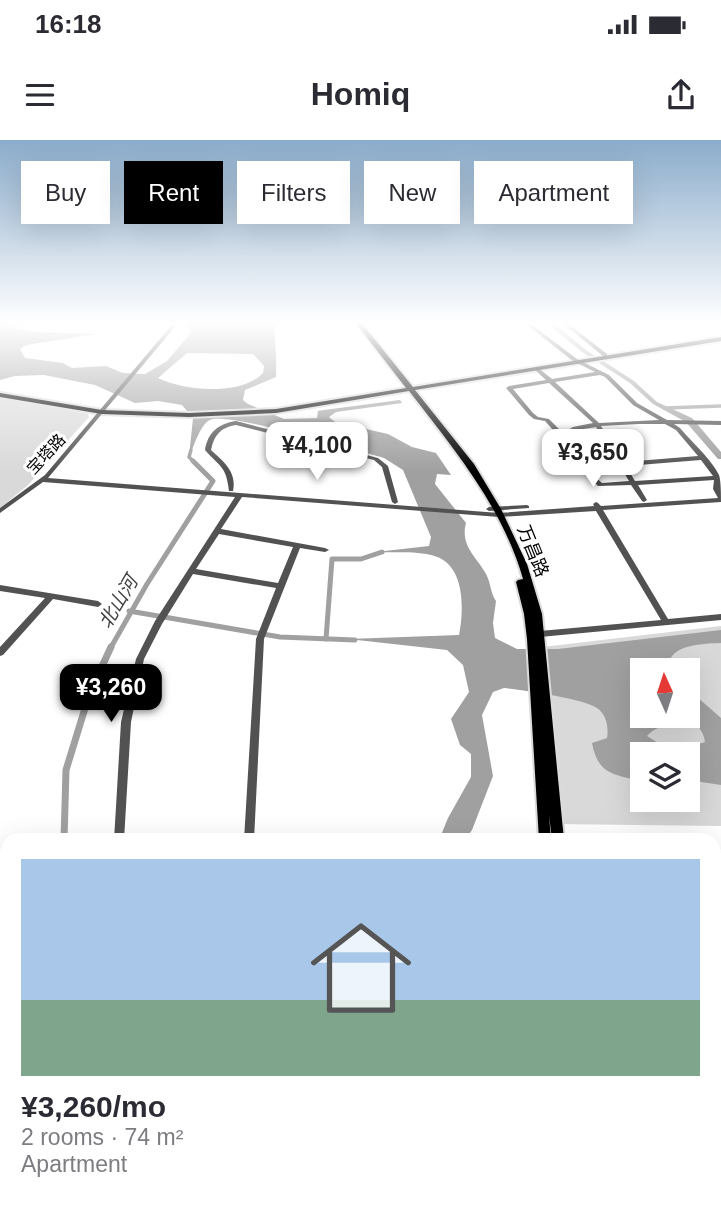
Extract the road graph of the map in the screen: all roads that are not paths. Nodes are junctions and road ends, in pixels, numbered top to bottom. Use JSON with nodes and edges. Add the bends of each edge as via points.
{"nodes":[{"id":1,"x":137,"y":371,"type":"edge"},
{"id":2,"x":394,"y":371,"type":"edge"},
{"id":3,"x":396,"y":371,"type":"edge"},
{"id":4,"x":514,"y":371,"type":"edge"},
{"id":5,"x":521,"y":371,"type":"edge"},
{"id":6,"x":540,"y":371,"type":"edge"},
{"id":7,"x":598,"y":371,"type":"edge"},
{"id":8,"x":601,"y":373,"type":"junction"},
{"id":9,"x":551,"y":381,"type":"junction"},
{"id":10,"x":408,"y":388,"type":"junction"},
{"id":11,"x":0,"y":393,"type":"edge"},
{"id":12,"x":105,"y":407,"type":"junction"},
{"id":13,"x":673,"y":423,"type":"junction"},
{"id":14,"x":721,"y":423,"type":"edge"},
{"id":15,"x":597,"y":424,"type":"junction"},
{"id":16,"x":565,"y":439,"type":"junction"},
{"id":17,"x":703,"y":458,"type":"junction"},
{"id":18,"x":622,"y":464,"type":"junction"},
{"id":19,"x":582,"y":467,"type":"junction"},
{"id":20,"x":45,"y":478,"type":"junction"},
{"id":21,"x":717,"y":478,"type":"junction"},
{"id":22,"x":634,"y":483,"type":"junction"},
{"id":23,"x":226,"y":491,"type":"junction"},
{"id":24,"x":239,"y":496,"type":"junction"},
{"id":25,"x":721,"y":497,"type":"edge"},
{"id":26,"x":644,"y":499,"type":"junction"},
{"id":27,"x":395,"y":502,"type":"junction"},
{"id":28,"x":597,"y":505,"type":"junction"},
{"id":29,"x":410,"y":506,"type":"junction"},
{"id":30,"x":0,"y":511,"type":"edge"},
{"id":31,"x":494,"y":512,"type":"junction"},
{"id":32,"x":217,"y":531,"type":"junction"},
{"id":33,"x":297,"y":545,"type":"junction"},
{"id":34,"x":325,"y":550,"type":"dead end"},
{"id":35,"x":191,"y":571,"type":"junction"},
{"id":36,"x":282,"y":586,"type":"junction"},
{"id":37,"x":0,"y":588,"type":"edge"},
{"id":38,"x":51,"y":596,"type":"junction"},
{"id":39,"x":98,"y":604,"type":"dead end"},
{"id":40,"x":721,"y":617,"type":"edge"},
{"id":41,"x":666,"y":622,"type":"junction"},
{"id":42,"x":266,"y":626,"type":"joint"},
{"id":43,"x":537,"y":638,"type":"junction"},
{"id":44,"x":0,"y":653,"type":"edge"},
{"id":45,"x":541,"y":696,"type":"junction"},
{"id":46,"x":119,"y":833,"type":"edge"},
{"id":47,"x":249,"y":833,"type":"edge"},
{"id":48,"x":545,"y":833,"type":"edge"},
{"id":49,"x":557,"y":833,"type":"edge"}],
"edges":[{"from":1,"to":12,"type":"street","name":"宝塔路"},
{"from":2,"to":10,"type":"main road","name":"万昌路"},
{"from":3,"to":10,"type":"main road","name":"万昌路"},
{"from":4,"to":10,"type":"main road"},
{"from":5,"to":10,"type":"main road"},
{"from":6,"to":9,"type":"street"},
{"from":7,"to":8,"type":"street"},
{"from":8,"to":9,"type":"street"},
{"from":8,"to":13,"type":"street","via":[[635,404]]},
{"from":9,"to":15,"type":"street"},
{"from":9,"to":16,"type":"street","via":[[509,388],[531,414],[547,420]]},
{"from":10,"to":12,"type":"main road","via":[[275,409],[175,413]]},
{"from":10,"to":31,"type":"main road","name":"万昌路"},
{"from":11,"to":12,"type":"main road"},
{"from":12,"to":20,"type":"street","name":"宝塔路"},
{"from":13,"to":14,"type":"street"},
{"from":13,"to":15,"type":"street"},
{"from":13,"to":17,"type":"street"},
{"from":15,"to":16,"type":"street","via":[[569,430]]},
{"from":15,"to":18,"type":"street"},
{"from":16,"to":19,"type":"street","via":[[569,454]]},
{"from":17,"to":18,"type":"street"},
{"from":17,"to":21,"type":"street"},
{"from":18,"to":19,"type":"street"},
{"from":18,"to":22,"type":"street"},
{"from":19,"to":22,"type":"street","via":[[600,485]]},
{"from":20,"to":23,"type":"street"},
{"from":20,"to":30,"type":"street","name":"宝塔路"},
{"from":21,"to":22,"type":"street"},
{"from":21,"to":25,"type":"street"},
{"from":22,"to":26,"type":"street"},
{"from":23,"to":24,"type":"street"},
{"from":23,"to":27,"type":"street"},
{"from":23,"to":27,"type":"street","via":[[232,474],[208,450],[209,442],[218,427],[236,423],[376,459],[384,466]]},
{"from":24,"to":29,"type":"street"},
{"from":24,"to":32,"type":"street"},
{"from":25,"to":26,"type":"street"},
{"from":25,"to":28,"type":"street"},
{"from":26,"to":28,"type":"street"},
{"from":27,"to":29,"type":"street"},
{"from":28,"to":31,"type":"street"},
{"from":28,"to":41,"type":"street"},
{"from":29,"to":31,"type":"street"},
{"from":31,"to":43,"type":"main road","name":"万昌路","via":[[516,563]]},
{"from":32,"to":33,"type":"street"},
{"from":32,"to":35,"type":"street"},
{"from":33,"to":34,"type":"street"},
{"from":33,"to":36,"type":"street"},
{"from":35,"to":36,"type":"street"},
{"from":35,"to":46,"type":"street","via":[[140,659],[126,722]]},
{"from":36,"to":42,"type":"street"},
{"from":37,"to":38,"type":"street"},
{"from":38,"to":39,"type":"street"},
{"from":38,"to":44,"type":"street"},
{"from":40,"to":41,"type":"street"},
{"from":41,"to":43,"type":"street"},
{"from":42,"to":47,"type":"street","via":[[260,639]]},
{"from":43,"to":45,"type":"main road","name":"万昌路"},
{"from":45,"to":48,"type":"main road","name":"万昌路"},
{"from":45,"to":49,"type":"main road","name":"万昌路"}]}
